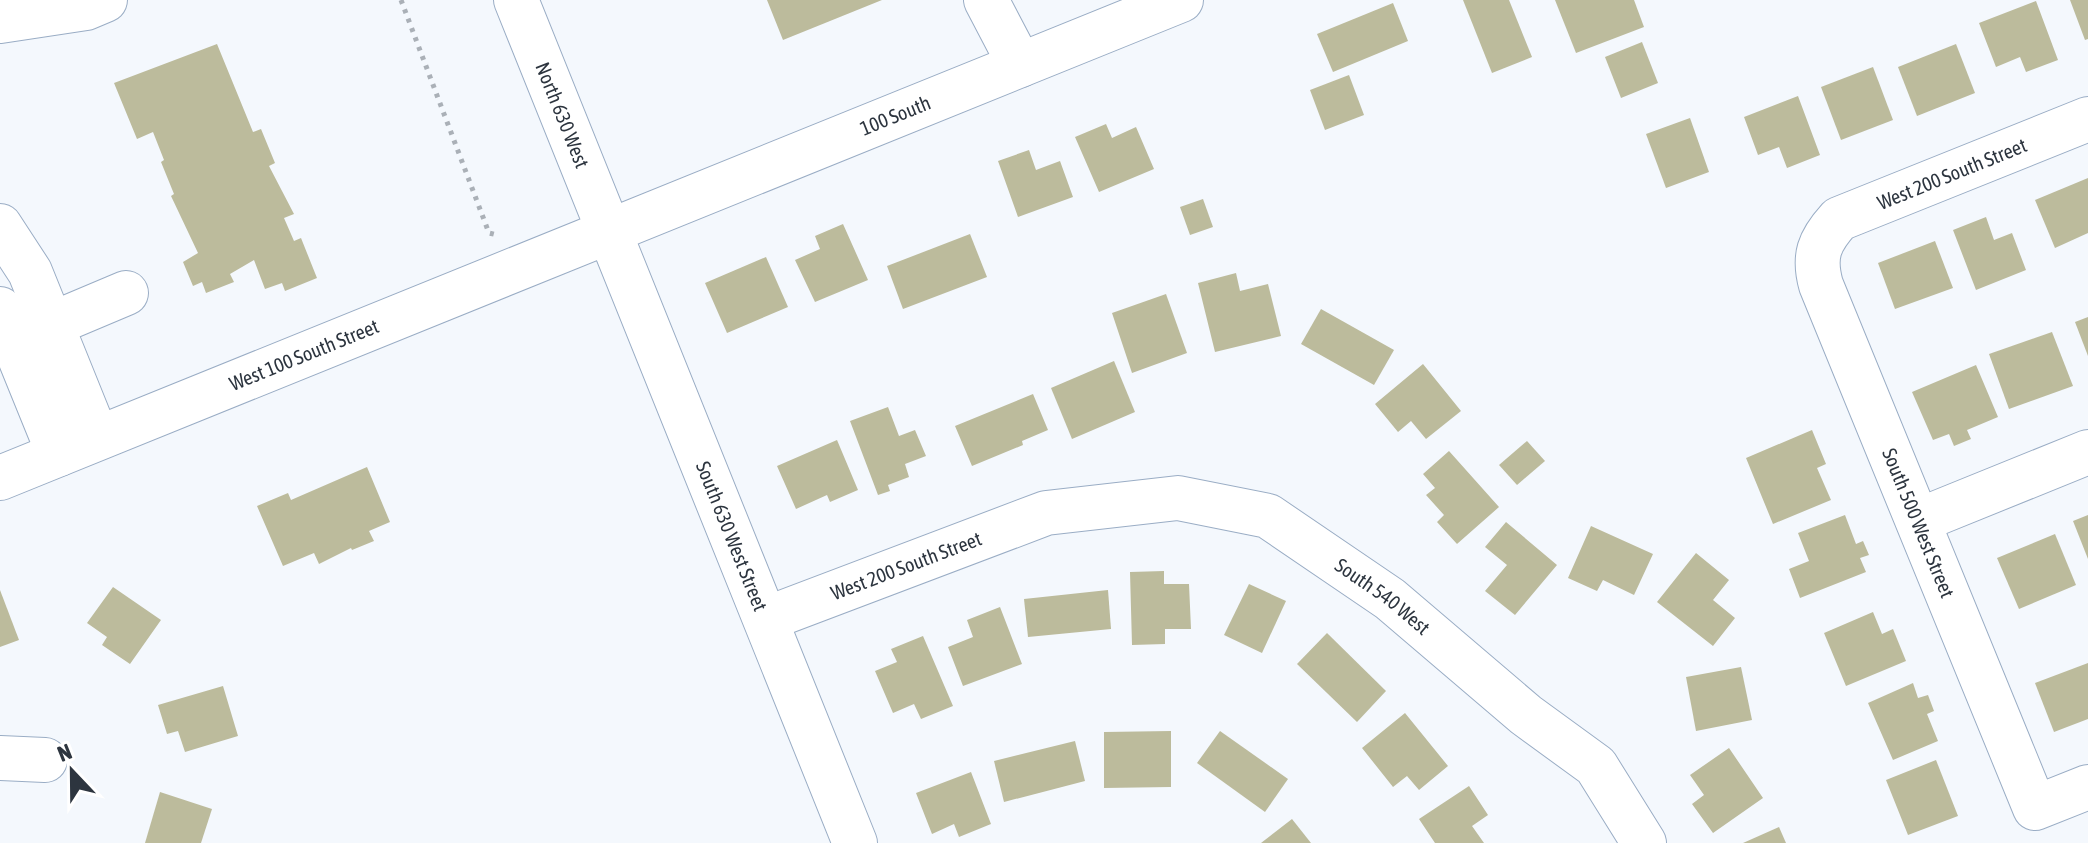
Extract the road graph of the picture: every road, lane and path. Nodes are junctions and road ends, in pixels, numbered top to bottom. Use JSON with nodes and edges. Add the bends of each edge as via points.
{"nodes":[{"id":1,"x":105,"y":0,"type":"edge"},
{"id":2,"x":401,"y":0,"type":"edge"},
{"id":3,"x":516,"y":0,"type":"edge"},
{"id":4,"x":986,"y":0,"type":"edge"},
{"id":5,"x":1181,"y":0,"type":"edge"},
{"id":6,"x":0,"y":21,"type":"edge"},
{"id":7,"x":1020,"y":65,"type":"junction"},
{"id":8,"x":2088,"y":119,"type":"edge"},
{"id":9,"x":0,"y":226,"type":"edge"},
{"id":10,"x":610,"y":230,"type":"junction"},
{"id":11,"x":497,"y":235,"type":"dead end"},
{"id":12,"x":1822,"y":238,"type":"joint"},
{"id":13,"x":126,"y":293,"type":"dead end"},
{"id":14,"x":16,"y":330,"type":"edge"},
{"id":15,"x":78,"y":446,"type":"junction"},
{"id":16,"x":2088,"y":452,"type":"edge"},
{"id":17,"x":0,"y":478,"type":"edge"},
{"id":18,"x":1046,"y":513,"type":"joint"},
{"id":19,"x":1920,"y":520,"type":"junction"},
{"id":20,"x":766,"y":619,"type":"junction"},
{"id":21,"x":0,"y":758,"type":"edge"},
{"id":22,"x":45,"y":760,"type":"dead end"},
{"id":23,"x":2088,"y":787,"type":"edge"},
{"id":24,"x":855,"y":843,"type":"edge"},
{"id":25,"x":1644,"y":843,"type":"edge"}],
"edges":[{"from":1,"to":6,"type":"street"},
{"from":2,"to":11,"type":"path","via":[[489,233]]},
{"from":3,"to":10,"type":"street","name":"North 630 West"},
{"from":4,"to":7,"type":"street"},
{"from":5,"to":7,"type":"street","name":"100 South"},
{"from":7,"to":10,"type":"street","name":"100 South"},
{"from":8,"to":12,"type":"street","name":"West 200 South Street","via":[[1839,219]]},
{"from":9,"to":14,"type":"street","via":[[30,272]]},
{"from":10,"to":15,"type":"street","name":"West 100 South Street"},
{"from":10,"to":20,"type":"street","name":"South 630 West Street"},
{"from":12,"to":19,"type":"street","name":"South 500 West Street","via":[[1815,262],[1821,285]]},
{"from":13,"to":14,"type":"street"},
{"from":14,"to":15,"type":"street"},
{"from":15,"to":17,"type":"street","name":"West 100 South Street"},
{"from":16,"to":19,"type":"street"},
{"from":18,"to":20,"type":"street","name":"West 200 South Street"},
{"from":18,"to":25,"type":"street","name":"South 540 West","via":[[1178,498],[1268,516],[1390,599],[1526,715],[1596,766]]},
{"from":19,"to":23,"type":"street","name":"South 500 West Street","via":[[2035,808]]},
{"from":20,"to":24,"type":"street","name":"South 630 West Street"},
{"from":21,"to":22,"type":"street"}]}
